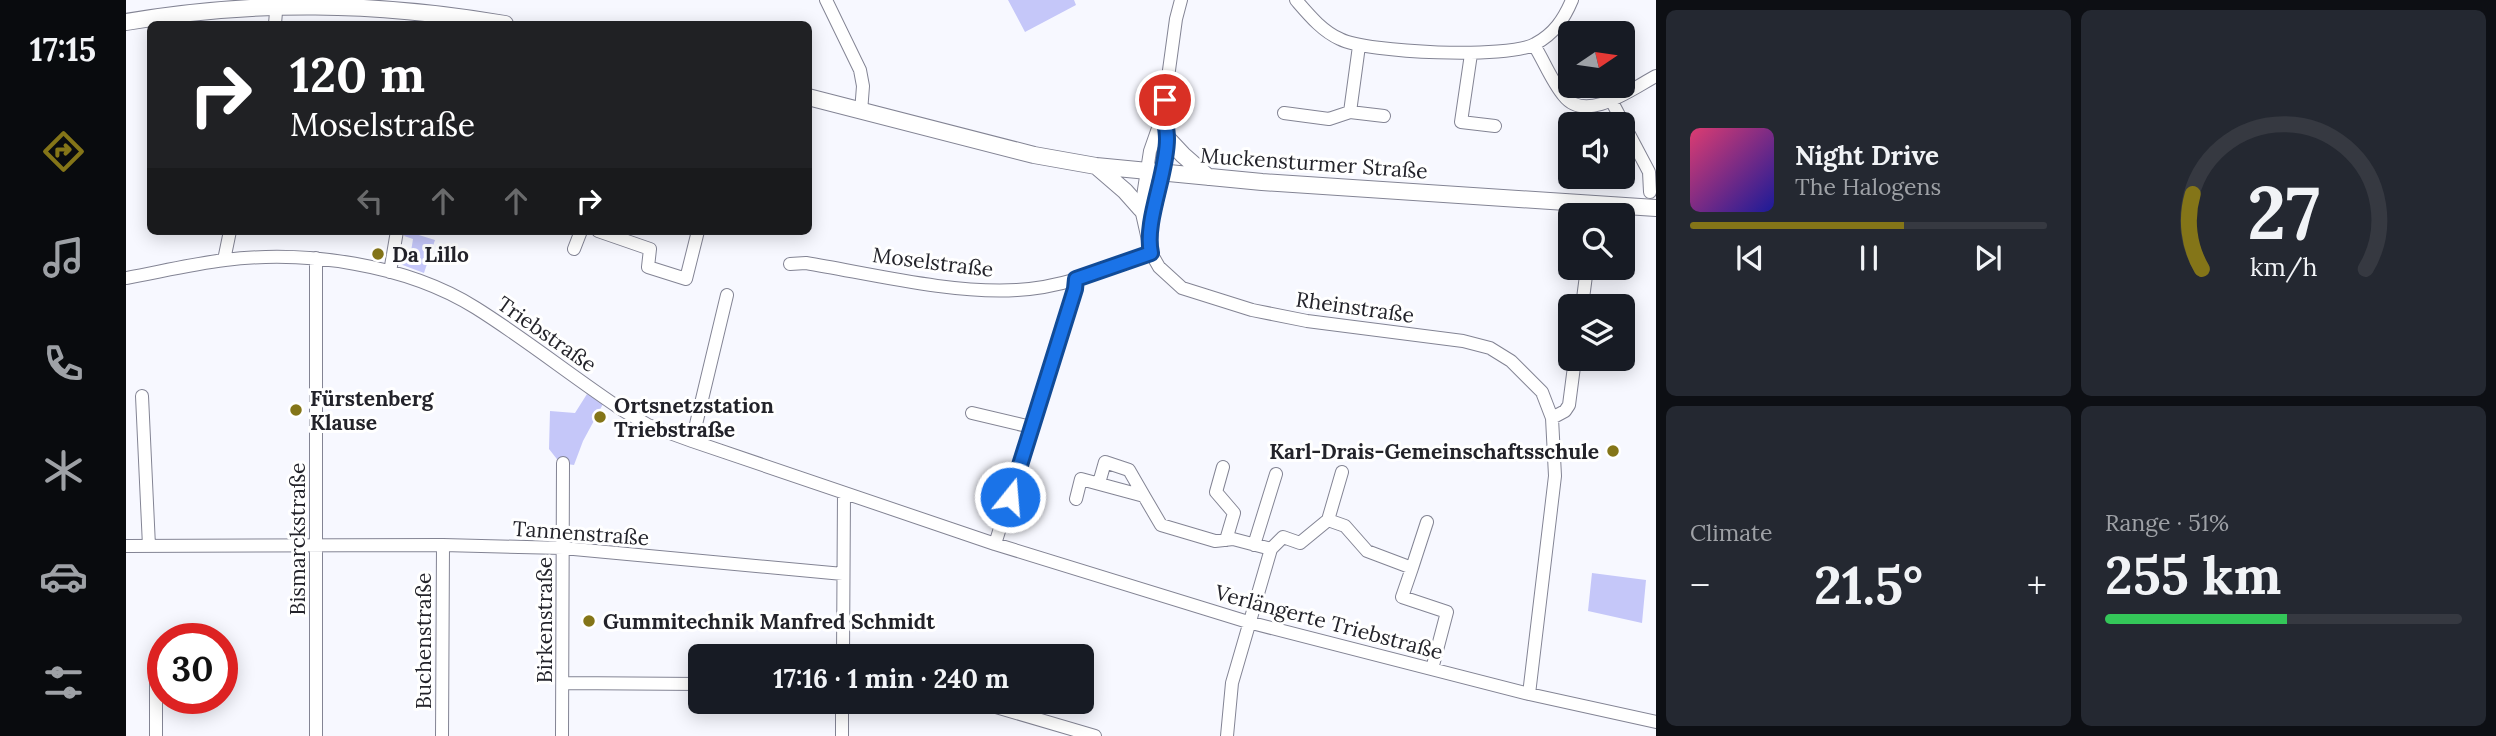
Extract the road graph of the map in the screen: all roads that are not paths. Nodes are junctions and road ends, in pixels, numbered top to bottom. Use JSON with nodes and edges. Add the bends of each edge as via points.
{"nodes":[{"id":1,"x":826,"y":0,"type":"edge"},
{"id":2,"x":1181,"y":0,"type":"edge"},
{"id":3,"x":1296,"y":0,"type":"edge"},
{"id":4,"x":1572,"y":0,"type":"edge"},
{"id":5,"x":277,"y":1,"type":"edge"},
{"id":6,"x":184,"y":5,"type":"edge"},
{"id":7,"x":429,"y":18,"type":"edge"},
{"id":8,"x":275,"y":21,"type":"edge"},
{"id":9,"x":467,"y":21,"type":"edge"},
{"id":10,"x":126,"y":22,"type":"edge"},
{"id":11,"x":1534,"y":45,"type":"junction"},
{"id":12,"x":1359,"y":46,"type":"junction"},
{"id":13,"x":1471,"y":54,"type":"junction"},
{"id":14,"x":1656,"y":76,"type":"edge"},
{"id":15,"x":812,"y":98,"type":"edge"},
{"id":16,"x":1611,"y":100,"type":"junction"},
{"id":17,"x":861,"y":112,"type":"junction"},
{"id":18,"x":1350,"y":112,"type":"junction"},
{"id":19,"x":1284,"y":113,"type":"dead end"},
{"id":20,"x":1163,"y":114,"type":"junction"},
{"id":21,"x":1384,"y":116,"type":"dead end"},
{"id":22,"x":1495,"y":126,"type":"dead end"},
{"id":23,"x":1167,"y":138,"type":"junction"},
{"id":24,"x":1096,"y":166,"type":"junction"},
{"id":25,"x":1154,"y":173,"type":"junction"},
{"id":26,"x":1209,"y":177,"type":"junction"},
{"id":27,"x":1650,"y":192,"type":"dead end"},
{"id":28,"x":1656,"y":208,"type":"edge"},
{"id":29,"x":1141,"y":209,"type":"junction"},
{"id":30,"x":229,"y":235,"type":"edge"},
{"id":31,"x":396,"y":235,"type":"edge"},
{"id":32,"x":579,"y":235,"type":"edge"},
{"id":33,"x":610,"y":235,"type":"edge"},
{"id":34,"x":697,"y":235,"type":"edge"},
{"id":35,"x":1148,"y":239,"type":"junction"},
{"id":36,"x":574,"y":249,"type":"dead end"},
{"id":37,"x":1151,"y":253,"type":"junction"},
{"id":38,"x":316,"y":258,"type":"junction"},
{"id":39,"x":224,"y":260,"type":"junction"},
{"id":40,"x":790,"y":264,"type":"dead end"},
{"id":41,"x":390,"y":272,"type":"junction"},
{"id":42,"x":126,"y":278,"type":"edge"},
{"id":43,"x":1076,"y":279,"type":"junction"},
{"id":44,"x":727,"y":295,"type":"dead end"},
{"id":45,"x":1573,"y":371,"type":"edge"},
{"id":46,"x":142,"y":396,"type":"dead end"},
{"id":47,"x":972,"y":413,"type":"dead end"},
{"id":48,"x":1552,"y":418,"type":"junction"},
{"id":49,"x":1031,"y":427,"type":"junction"},
{"id":50,"x":692,"y":441,"type":"junction"},
{"id":51,"x":563,"y":463,"type":"dead end"},
{"id":52,"x":1223,"y":467,"type":"dead end"},
{"id":53,"x":1342,"y":472,"type":"dead end"},
{"id":54,"x":1276,"y":474,"type":"dead end"},
{"id":55,"x":1099,"y":484,"type":"junction"},
{"id":56,"x":844,"y":493,"type":"junction"},
{"id":57,"x":1144,"y":496,"type":"junction"},
{"id":58,"x":1076,"y":499,"type":"dead end"},
{"id":59,"x":1328,"y":520,"type":"junction"},
{"id":60,"x":1427,"y":522,"type":"dead end"},
{"id":61,"x":1226,"y":540,"type":"junction"},
{"id":62,"x":995,"y":544,"type":"junction"},
{"id":63,"x":443,"y":545,"type":"junction"},
{"id":64,"x":1254,"y":545,"type":"junction"},
{"id":65,"x":126,"y":546,"type":"edge"},
{"id":66,"x":149,"y":546,"type":"junction"},
{"id":67,"x":316,"y":546,"type":"junction"},
{"id":68,"x":563,"y":548,"type":"junction"},
{"id":69,"x":1271,"y":549,"type":"junction"},
{"id":70,"x":1412,"y":568,"type":"junction"},
{"id":71,"x":843,"y":575,"type":"junction"},
{"id":72,"x":1248,"y":622,"type":"junction"},
{"id":73,"x":843,"y":644,"type":"edge"},
{"id":74,"x":1432,"y":669,"type":"junction"},
{"id":75,"x":563,"y":683,"type":"junction"},
{"id":76,"x":688,"y":684,"type":"edge"},
{"id":77,"x":1529,"y":694,"type":"junction"},
{"id":78,"x":156,"y":714,"type":"edge"},
{"id":79,"x":842,"y":714,"type":"edge"},
{"id":80,"x":1020,"y":714,"type":"edge"},
{"id":81,"x":1656,"y":722,"type":"edge"},
{"id":82,"x":156,"y":736,"type":"edge"},
{"id":83,"x":316,"y":736,"type":"edge"},
{"id":84,"x":442,"y":736,"type":"edge"},
{"id":85,"x":562,"y":736,"type":"edge"},
{"id":86,"x":842,"y":736,"type":"edge"},
{"id":87,"x":1095,"y":736,"type":"edge"},
{"id":88,"x":1227,"y":736,"type":"edge"}],
"edges":[{"from":1,"to":17,"type":"street","via":[[860,70]]},
{"from":2,"to":20,"type":"street"},
{"from":3,"to":12,"type":"street","via":[[1324,30]]},
{"from":4,"to":11,"type":"street","via":[[1554,31]]},
{"from":5,"to":6,"type":"main road"},
{"from":5,"to":7,"type":"main road"},
{"from":5,"to":8,"type":"street"},
{"from":6,"to":10,"type":"main road"},
{"from":7,"to":9,"type":"main road"},
{"from":11,"to":13,"type":"street"},
{"from":11,"to":16,"type":"street","via":[[1565,98],[1578,107],[1592,108]]},
{"from":12,"to":13,"type":"street"},
{"from":12,"to":18,"type":"street"},
{"from":13,"to":22,"type":"street","via":[[1461,122]]},
{"from":14,"to":16,"type":"street"},
{"from":15,"to":17,"type":"main road","name":"Muckensturmer Straße"},
{"from":16,"to":27,"type":"street","via":[[1649,172]]},
{"from":17,"to":24,"type":"main road","name":"Muckensturmer Straße"},
{"from":18,"to":19,"type":"street","via":[[1329,119]]},
{"from":18,"to":21,"type":"street"},
{"from":20,"to":23,"type":"street"},
{"from":20,"to":25,"type":"street","via":[[1150,151]]},
{"from":23,"to":25,"type":"street"},
{"from":23,"to":26,"type":"main road"},
{"from":24,"to":25,"type":"main road","name":"Muckensturmer Straße"},
{"from":24,"to":29,"type":"main road"},
{"from":25,"to":26,"type":"main road","name":"Muckensturmer Straße"},
{"from":25,"to":29,"type":"street","name":"Rheinstraße"},
{"from":25,"to":35,"type":"street","name":"Rheinstraße"},
{"from":26,"to":28,"type":"main road","name":"Muckensturmer Straße"},
{"from":29,"to":35,"type":"street","name":"Rheinstraße"},
{"from":30,"to":39,"type":"street"},
{"from":31,"to":41,"type":"street"},
{"from":32,"to":36,"type":"street"},
{"from":33,"to":34,"type":"street","via":[[650,249],[648,267],[686,279]]},
{"from":35,"to":37,"type":"street","name":"Rheinstraße"},
{"from":37,"to":43,"type":"street","name":"Moselstraße"},
{"from":37,"to":48,"type":"street","name":"Rheinstraße","via":[[1182,288],[1243,307],[1490,348],[1511,361],[1542,392]]},
{"from":38,"to":39,"type":"street","name":"Triebstraße"},
{"from":38,"to":41,"type":"street","name":"Triebstraße"},
{"from":38,"to":67,"type":"street","name":"Bismarckstraße"},
{"from":39,"to":42,"type":"street","name":"Triebstraße"},
{"from":40,"to":43,"type":"street","name":"Moselstraße","via":[[806,262],[977,290],[1019,290]]},
{"from":41,"to":50,"type":"street","name":"Triebstraße","via":[[459,299],[624,411]]},
{"from":43,"to":49,"type":"street"},
{"from":44,"to":50,"type":"street"},
{"from":45,"to":48,"type":"street","via":[[1569,405]]},
{"from":46,"to":66,"type":"street"},
{"from":47,"to":49,"type":"street"},
{"from":48,"to":77,"type":"street","name":"Rheinstraße","via":[[1555,476]]},
{"from":49,"to":62,"type":"street"},
{"from":50,"to":56,"type":"street","name":"Triebstraße"},
{"from":51,"to":68,"type":"street","name":"Birkenstraße"},
{"from":52,"to":61,"type":"street","via":[[1216,492],[1234,513]]},
{"from":53,"to":59,"type":"street"},
{"from":54,"to":64,"type":"street"},
{"from":55,"to":57,"type":"street"},
{"from":55,"to":57,"type":"street","via":[[1105,462],[1129,470]]},
{"from":55,"to":58,"type":"street","via":[[1081,479]]},
{"from":56,"to":62,"type":"street","name":"Triebstraße"},
{"from":56,"to":71,"type":"street"},
{"from":57,"to":61,"type":"street","via":[[1161,525]]},
{"from":59,"to":69,"type":"street","via":[[1300,543],[1283,537]]},
{"from":59,"to":70,"type":"street","via":[[1345,526],[1367,551]]},
{"from":60,"to":70,"type":"street"},
{"from":61,"to":64,"type":"street"},
{"from":62,"to":72,"type":"street","name":"Verlängerte Triebstraße"},
{"from":63,"to":67,"type":"street","name":"Tannenstraße"},
{"from":63,"to":68,"type":"street","name":"Tannenstraße"},
{"from":63,"to":84,"type":"street","name":"Buchenstraße"},
{"from":64,"to":69,"type":"street"},
{"from":65,"to":66,"type":"street","name":"Tannenstraße"},
{"from":66,"to":67,"type":"street","name":"Tannenstraße"},
{"from":67,"to":83,"type":"street","name":"Bismarckstraße"},
{"from":68,"to":71,"type":"street","name":"Tannenstraße"},
{"from":68,"to":75,"type":"street","name":"Birkenstraße"},
{"from":69,"to":72,"type":"street"},
{"from":70,"to":74,"type":"street","via":[[1402,597],[1447,612]]},
{"from":71,"to":73,"type":"street"},
{"from":72,"to":74,"type":"street","name":"Verlängerte Triebstraße"},
{"from":72,"to":88,"type":"street","via":[[1232,683]]},
{"from":74,"to":77,"type":"street","name":"Verlängerte Triebstraße"},
{"from":75,"to":76,"type":"street"},
{"from":75,"to":85,"type":"street","name":"Birkenstraße"},
{"from":77,"to":81,"type":"street","name":"Verlängerte Triebstraße"},
{"from":78,"to":82,"type":"street"},
{"from":79,"to":86,"type":"street"},
{"from":80,"to":87,"type":"street"}]}
